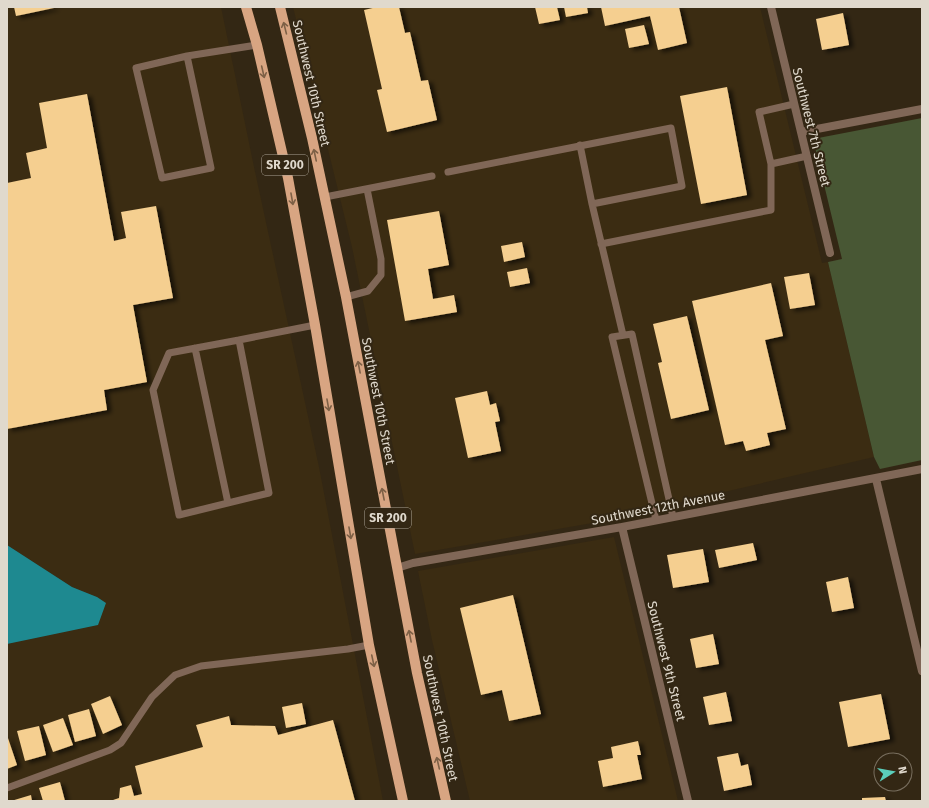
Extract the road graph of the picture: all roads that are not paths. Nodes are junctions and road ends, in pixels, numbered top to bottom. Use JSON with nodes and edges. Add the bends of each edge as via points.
{"nodes":[{"id":1,"x":246,"y":7,"type":"edge"},
{"id":2,"x":280,"y":7,"type":"edge"},
{"id":3,"x":771,"y":7,"type":"edge"},
{"id":4,"x":257,"y":45,"type":"junction"},
{"id":5,"x":187,"y":56,"type":"junction"},
{"id":6,"x":794,"y":104,"type":"junction"},
{"id":7,"x":922,"y":109,"type":"edge"},
{"id":8,"x":801,"y":132,"type":"junction"},
{"id":9,"x":580,"y":146,"type":"junction"},
{"id":10,"x":807,"y":156,"type":"junction"},
{"id":11,"x":771,"y":164,"type":"junction"},
{"id":12,"x":448,"y":172,"type":"dead end"},
{"id":13,"x":432,"y":176,"type":"dead end"},
{"id":14,"x":367,"y":189,"type":"junction"},
{"id":15,"x":325,"y":197,"type":"junction"},
{"id":16,"x":592,"y":204,"type":"junction"},
{"id":17,"x":601,"y":244,"type":"junction"},
{"id":18,"x":830,"y":253,"type":"dead end"},
{"id":19,"x":346,"y":296,"type":"junction"},
{"id":20,"x":315,"y":325,"type":"junction"},
{"id":21,"x":623,"y":335,"type":"junction"},
{"id":22,"x":239,"y":340,"type":"junction"},
{"id":23,"x":196,"y":348,"type":"junction"},
{"id":24,"x":922,"y":469,"type":"edge"},
{"id":25,"x":876,"y":479,"type":"junction"},
{"id":26,"x":228,"y":503,"type":"junction"},
{"id":27,"x":672,"y":517,"type":"junction"},
{"id":28,"x":656,"y":520,"type":"junction"},
{"id":29,"x":622,"y":527,"type":"junction"},
{"id":30,"x":397,"y":568,"type":"junction"},
{"id":31,"x":369,"y":645,"type":"junction"},
{"id":32,"x":922,"y":671,"type":"edge"},
{"id":33,"x":7,"y":788,"type":"edge"},
{"id":34,"x":402,"y":801,"type":"edge"},
{"id":35,"x":446,"y":801,"type":"edge"},
{"id":36,"x":688,"y":801,"type":"edge"}],
"edges":[{"from":1,"to":4,"type":"main road","number":"SR 200"},
{"from":15,"to":2,"type":"main road","name":"Southwest 10th Street","number":"SR 200","one_way":true},
{"from":3,"to":6,"type":"street","name":"Southwest 7th Street"},
{"from":4,"to":5,"type":"lane"},
{"from":4,"to":20,"type":"main road","number":"SR 200","one_way":true,"via":[[288,178]]},
{"from":5,"to":5,"type":"lane","via":[[136,68],[162,178],[211,168]]},
{"from":6,"to":8,"type":"street","name":"Southwest 7th Street"},
{"from":6,"to":11,"type":"lane","via":[[759,112]]},
{"from":7,"to":8,"type":"street"},
{"from":8,"to":10,"type":"street","name":"Southwest 7th Street"},
{"from":9,"to":12,"type":"lane"},
{"from":9,"to":16,"type":"lane"},
{"from":9,"to":16,"type":"lane","via":[[671,128],[682,186]]},
{"from":10,"to":11,"type":"lane"},
{"from":10,"to":18,"type":"street","name":"Southwest 7th Street"},
{"from":11,"to":17,"type":"lane","via":[[771,210]]},
{"from":13,"to":14,"type":"lane"},
{"from":14,"to":15,"type":"lane"},
{"from":14,"to":19,"type":"lane","via":[[381,259],[381,276],[368,292]]},
{"from":15,"to":19,"type":"main road","name":"Southwest 10th Street","number":"SR 200"},
{"from":16,"to":17,"type":"lane"},
{"from":17,"to":21,"type":"lane"},
{"from":30,"to":19,"type":"main road","name":"Southwest 10th Street","number":"SR 200","one_way":true},
{"from":20,"to":22,"type":"lane"},
{"from":20,"to":31,"type":"main road","number":"SR 200","one_way":true},
{"from":21,"to":27,"type":"lane","via":[[632,334]]},
{"from":21,"to":28,"type":"lane","via":[[612,337]]},
{"from":22,"to":23,"type":"lane"},
{"from":22,"to":26,"type":"lane","via":[[269,493]]},
{"from":23,"to":26,"type":"lane"},
{"from":23,"to":26,"type":"lane","via":[[169,353],[152,390],[179,515]]},
{"from":24,"to":25,"type":"street","name":"Southwest 12th Avenue"},
{"from":25,"to":27,"type":"street","name":"Southwest 12th Avenue"},
{"from":25,"to":32,"type":"street"},
{"from":27,"to":28,"type":"street","name":"Southwest 12th Avenue"},
{"from":28,"to":29,"type":"street","name":"Southwest 12th Avenue"},
{"from":29,"to":30,"type":"street","name":"Southwest 12th Avenue","via":[[413,563]]},
{"from":29,"to":36,"type":"street","name":"Southwest 9th Street"},
{"from":35,"to":30,"type":"main road","name":"Southwest 10th Street","number":"SR 200","one_way":true},
{"from":31,"to":33,"type":"lane","via":[[201,666],[175,676],[152,697],[121,743],[110,750]]},
{"from":31,"to":34,"type":"main road","number":"SR 200","one_way":true}]}
